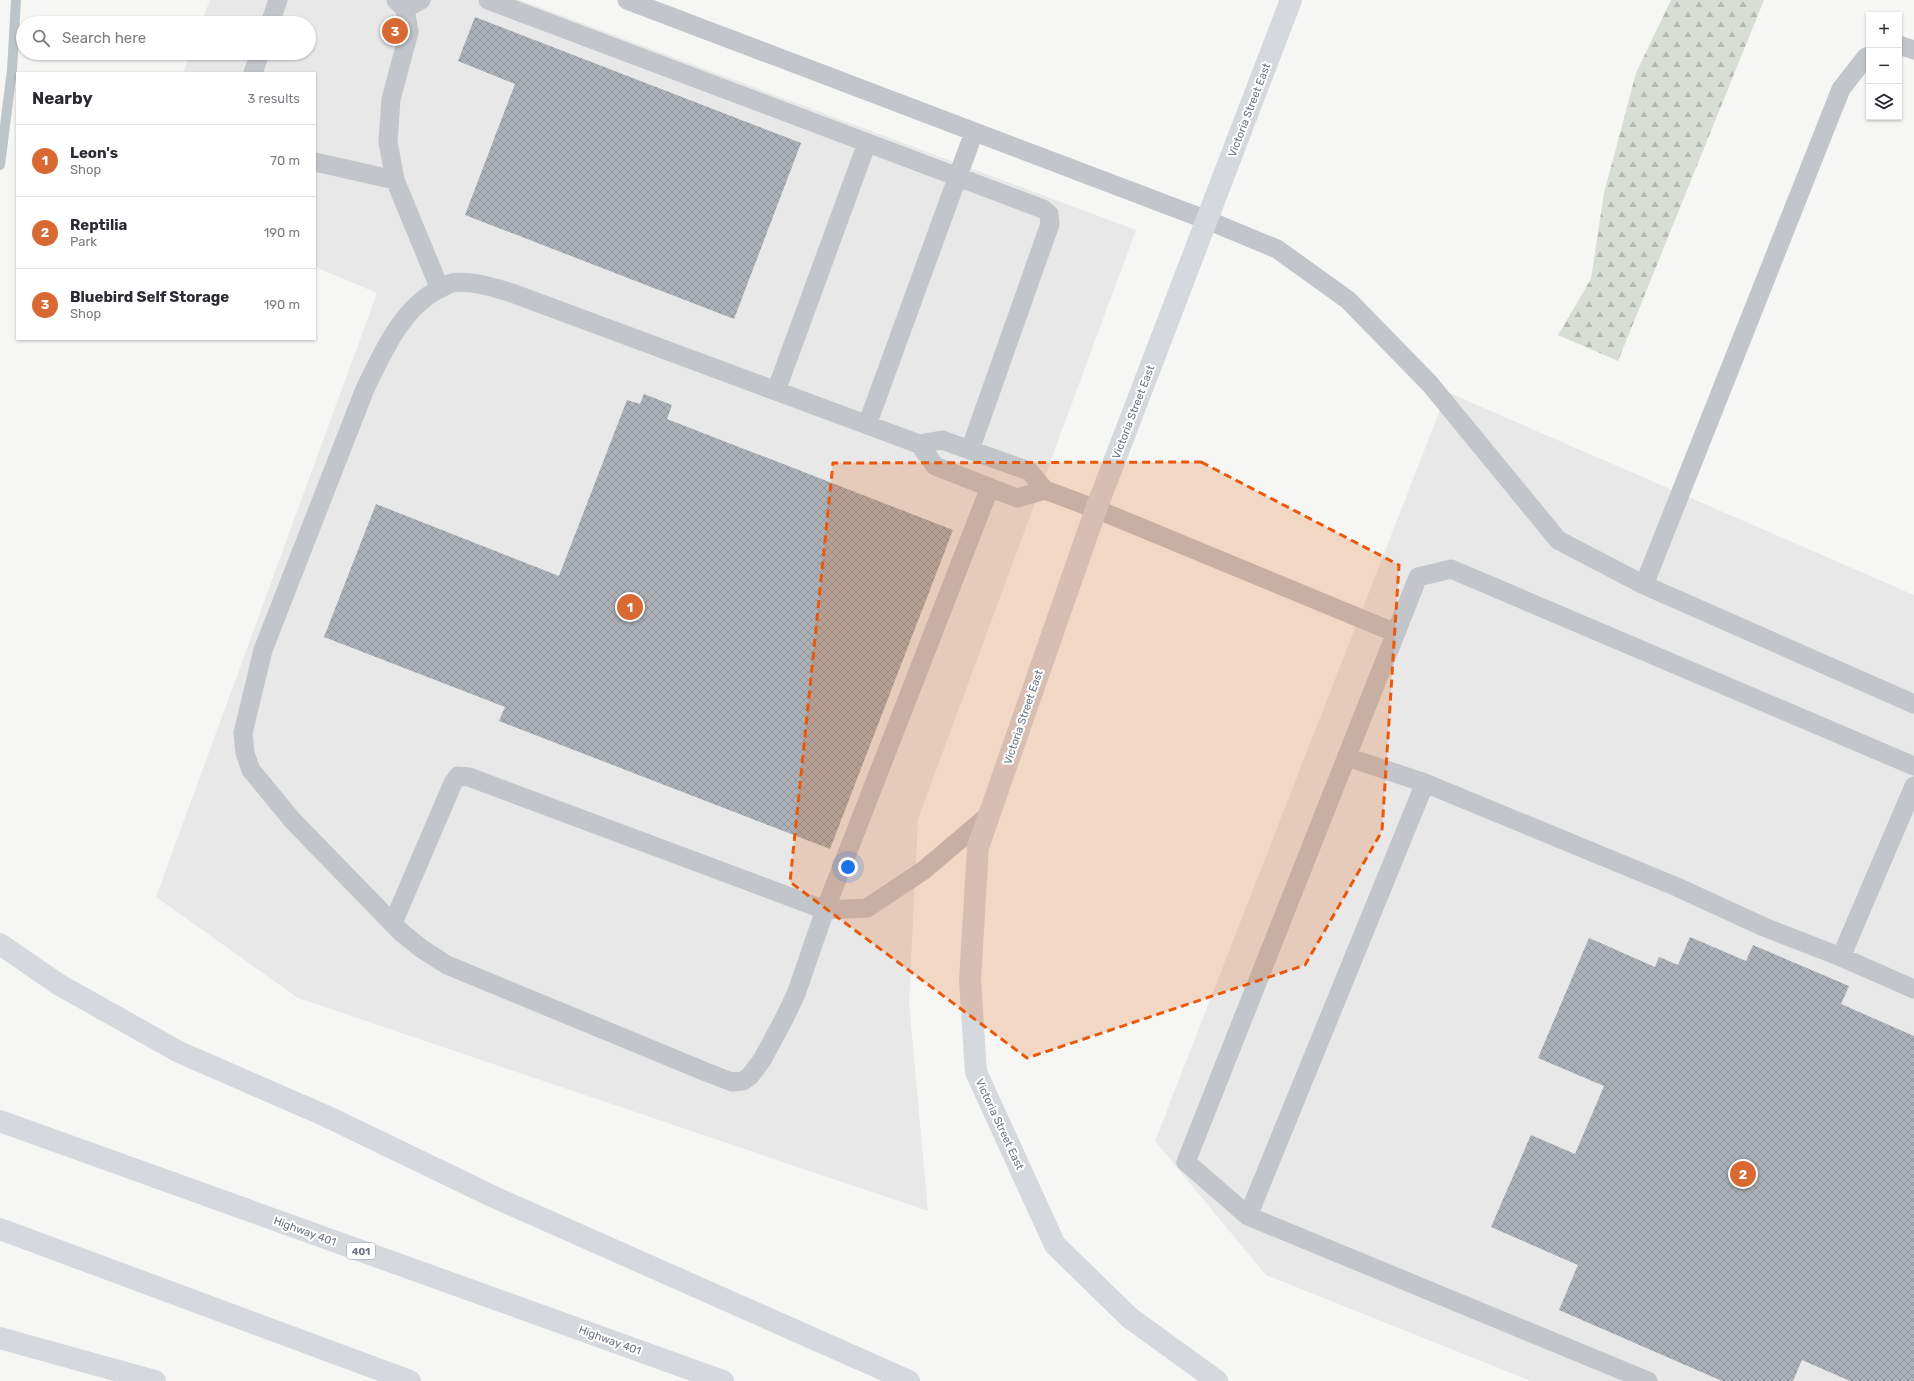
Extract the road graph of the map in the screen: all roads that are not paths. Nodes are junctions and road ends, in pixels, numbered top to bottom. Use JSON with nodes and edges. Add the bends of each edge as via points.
{"nodes":[{"id":1,"x":278,"y":0,"type":"edge"},
{"id":2,"x":488,"y":0,"type":"edge"},
{"id":3,"x":627,"y":0,"type":"edge"},
{"id":4,"x":1291,"y":0,"type":"edge"},
{"id":5,"x":407,"y":3,"type":"edge"},
{"id":6,"x":272,"y":16,"type":"edge"},
{"id":7,"x":1902,"y":46,"type":"edge"},
{"id":8,"x":1914,"y":50,"type":"edge"},
{"id":9,"x":1866,"y":57,"type":"edge"},
{"id":10,"x":258,"y":60,"type":"edge"},
{"id":11,"x":253,"y":72,"type":"edge"},
{"id":12,"x":974,"y":132,"type":"junction"},
{"id":13,"x":867,"y":143,"type":"junction"},
{"id":14,"x":316,"y":162,"type":"edge"},
{"id":15,"x":958,"y":177,"type":"junction"},
{"id":16,"x":395,"y":180,"type":"junction"},
{"id":17,"x":1207,"y":220,"type":"junction"},
{"id":18,"x":440,"y":289,"type":"junction"},
{"id":19,"x":776,"y":391,"type":"junction"},
{"id":20,"x":867,"y":425,"type":"junction"},
{"id":21,"x":919,"y":444,"type":"junction"},
{"id":22,"x":970,"y":450,"type":"junction"},
{"id":23,"x":990,"y":487,"type":"junction"},
{"id":24,"x":1045,"y":490,"type":"junction"},
{"id":25,"x":1096,"y":509,"type":"junction"},
{"id":26,"x":1644,"y":585,"type":"junction"},
{"id":27,"x":1396,"y":633,"type":"junction"},
{"id":28,"x":1914,"y":704,"type":"edge"},
{"id":29,"x":1347,"y":757,"type":"junction"},
{"id":30,"x":1914,"y":766,"type":"edge"},
{"id":31,"x":1425,"y":783,"type":"junction"},
{"id":32,"x":1914,"y":786,"type":"edge"},
{"id":33,"x":990,"y":814,"type":"junction"},
{"id":34,"x":825,"y":910,"type":"junction"},
{"id":35,"x":393,"y":923,"type":"junction"},
{"id":36,"x":0,"y":944,"type":"edge"},
{"id":37,"x":1841,"y":957,"type":"junction"},
{"id":38,"x":1914,"y":989,"type":"edge"},
{"id":39,"x":0,"y":1121,"type":"edge"},
{"id":40,"x":1248,"y":1216,"type":"junction"},
{"id":41,"x":0,"y":1229,"type":"edge"},
{"id":42,"x":0,"y":1338,"type":"edge"},
{"id":43,"x":155,"y":1381,"type":"edge"},
{"id":44,"x":410,"y":1381,"type":"edge"},
{"id":45,"x":723,"y":1381,"type":"edge"},
{"id":46,"x":909,"y":1381,"type":"edge"},
{"id":47,"x":1217,"y":1381,"type":"edge"},
{"id":48,"x":1648,"y":1381,"type":"edge"}],
"edges":[{"from":1,"to":6,"type":"lane"},
{"from":2,"to":13,"type":"lane"},
{"from":3,"to":12,"type":"lane"},
{"from":4,"to":17,"type":"main road","name":"Victoria Street East"},
{"from":5,"to":16,"type":"lane","via":[[409,32],[391,99],[388,142]]},
{"from":7,"to":8,"type":"lane"},
{"from":9,"to":26,"type":"lane","via":[[1841,89]]},
{"from":10,"to":11,"type":"lane"},
{"from":12,"to":15,"type":"lane"},
{"from":12,"to":17,"type":"lane"},
{"from":13,"to":15,"type":"lane"},
{"from":13,"to":19,"type":"lane"},
{"from":14,"to":16,"type":"lane"},
{"from":15,"to":20,"type":"lane"},
{"from":15,"to":22,"type":"lane","via":[[1043,209],[1049,214],[1050,224]]},
{"from":16,"to":18,"type":"lane"},
{"from":17,"to":25,"type":"main road","name":"Victoria Street East"},
{"from":17,"to":26,"type":"lane","via":[[1277,249],[1348,300],[1430,384],[1558,540]]},
{"from":18,"to":19,"type":"lane","via":[[451,283],[478,283],[512,293]]},
{"from":18,"to":35,"type":"lane","via":[[429,294],[403,319],[365,389],[263,650],[242,733],[245,753],[252,770],[294,821]]},
{"from":19,"to":20,"type":"lane"},
{"from":20,"to":21,"type":"lane"},
{"from":21,"to":22,"type":"lane","via":[[942,440]]},
{"from":21,"to":23,"type":"lane","via":[[935,466]]},
{"from":22,"to":24,"type":"lane","via":[[1028,470]]},
{"from":23,"to":24,"type":"lane","via":[[1017,498]]},
{"from":23,"to":34,"type":"lane"},
{"from":24,"to":25,"type":"lane"},
{"from":25,"to":27,"type":"lane"},
{"from":25,"to":33,"type":"main road","name":"Victoria Street East"},
{"from":26,"to":28,"type":"lane"},
{"from":27,"to":29,"type":"lane"},
{"from":27,"to":30,"type":"lane","via":[[1418,577],[1451,569]]},
{"from":29,"to":31,"type":"lane"},
{"from":29,"to":40,"type":"lane","via":[[1186,1162]]},
{"from":31,"to":37,"type":"lane","via":[[1677,887],[1764,927]]},
{"from":31,"to":40,"type":"lane"},
{"from":32,"to":37,"type":"lane"},
{"from":33,"to":34,"type":"lane","via":[[924,870],[867,908]]},
{"from":33,"to":47,"type":"main road","name":"Victoria Street East","via":[[978,847],[970,980],[976,1072],[1055,1245],[1130,1318]]},
{"from":34,"to":35,"type":"lane","via":[[469,776],[458,776],[452,783]]},
{"from":34,"to":35,"type":"lane","via":[[796,994],[766,1053],[750,1076],[742,1081],[732,1082],[448,965],[422,949]]},
{"from":36,"to":46,"type":"main road","via":[[58,984],[179,1052],[326,1116],[496,1198]]},
{"from":37,"to":38,"type":"lane"},
{"from":39,"to":45,"type":"main road","name":"Highway 401","number":"401"},
{"from":40,"to":48,"type":"lane"},
{"from":41,"to":44,"type":"main road"},
{"from":42,"to":43,"type":"main road"}]}
